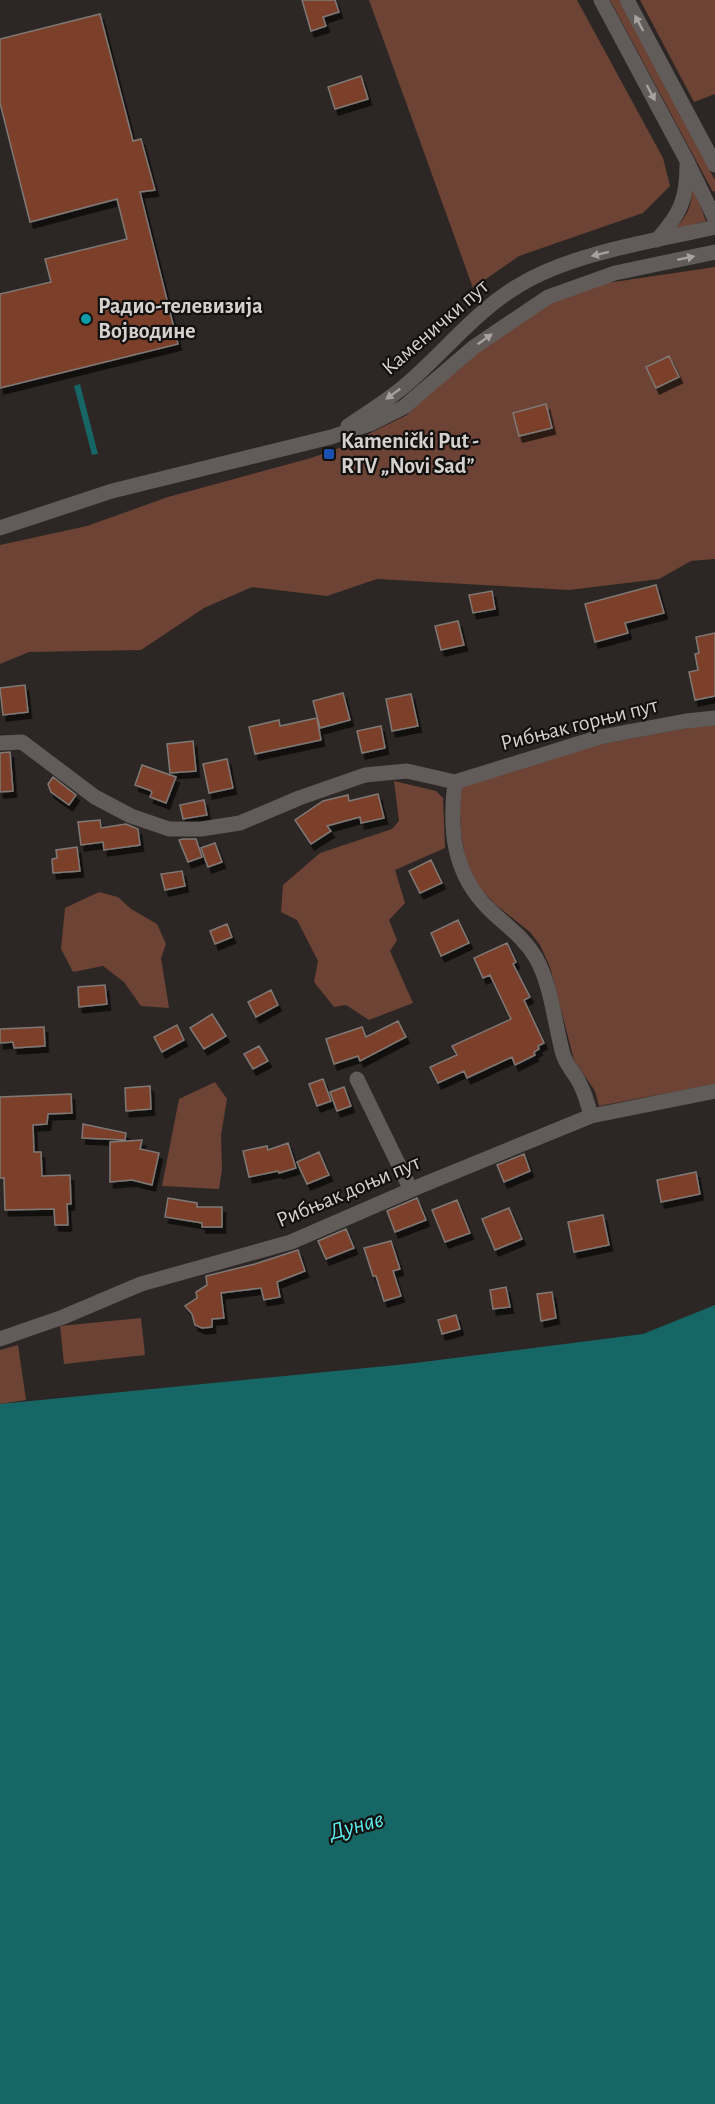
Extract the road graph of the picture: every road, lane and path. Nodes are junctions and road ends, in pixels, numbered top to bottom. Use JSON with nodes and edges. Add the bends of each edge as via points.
{"nodes":[{"id":1,"x":601,"y":0,"type":"edge"},
{"id":2,"x":627,"y":0,"type":"edge"},
{"id":3,"x":686,"y":112,"type":"junction"},
{"id":4,"x":715,"y":148,"type":"edge"},
{"id":5,"x":686,"y":159,"type":"junction"},
{"id":6,"x":715,"y":165,"type":"edge"},
{"id":7,"x":715,"y":219,"type":"edge"},
{"id":8,"x":715,"y":227,"type":"edge"},
{"id":9,"x":657,"y":240,"type":"junction"},
{"id":10,"x":715,"y":252,"type":"edge"},
{"id":11,"x":331,"y":437,"type":"junction"},
{"id":12,"x":0,"y":528,"type":"edge"},
{"id":13,"x":715,"y":718,"type":"edge"},
{"id":14,"x":0,"y":743,"type":"edge"},
{"id":15,"x":455,"y":782,"type":"junction"},
{"id":16,"x":357,"y":1079,"type":"dead end"},
{"id":17,"x":715,"y":1091,"type":"edge"},
{"id":18,"x":591,"y":1116,"type":"junction"},
{"id":19,"x":411,"y":1190,"type":"junction"},
{"id":20,"x":0,"y":1340,"type":"edge"}],
"edges":[{"from":1,"to":5,"type":"street","one_way":true},
{"from":3,"to":2,"type":"street","one_way":true},
{"from":3,"to":4,"type":"street"},
{"from":3,"to":6,"type":"street"},
{"from":5,"to":7,"type":"street"},
{"from":5,"to":9,"type":"street","via":[[687,187],[682,205]]},
{"from":8,"to":9,"type":"street","name":"Каменички пут"},
{"from":9,"to":11,"type":"street","name":"Каменички пут","one_way":true,"via":[[550,268],[517,286],[485,310],[407,384]]},
{"from":11,"to":10,"type":"street","name":"Каменички пут","one_way":true,"via":[[404,407],[474,347],[548,297],[615,273]]},
{"from":11,"to":12,"type":"street","name":"Каменички пут","via":[[112,491]]},
{"from":13,"to":15,"type":"street","name":"Рибњак горњи пут","via":[[600,737]]},
{"from":14,"to":15,"type":"street","via":[[22,742],[95,797],[131,816],[169,829],[240,823],[365,775],[407,771]]},
{"from":15,"to":18,"type":"street","via":[[453,825],[461,871],[488,908],[521,936],[536,958],[563,1057],[585,1093]]},
{"from":16,"to":19,"type":"street"},
{"from":17,"to":18,"type":"street","name":"Рибњак доњи пут"},
{"from":18,"to":19,"type":"street","name":"Рибњак доњи пут"},
{"from":19,"to":20,"type":"street","name":"Рибњак доњи пут","via":[[291,1242],[141,1284]]}]}
